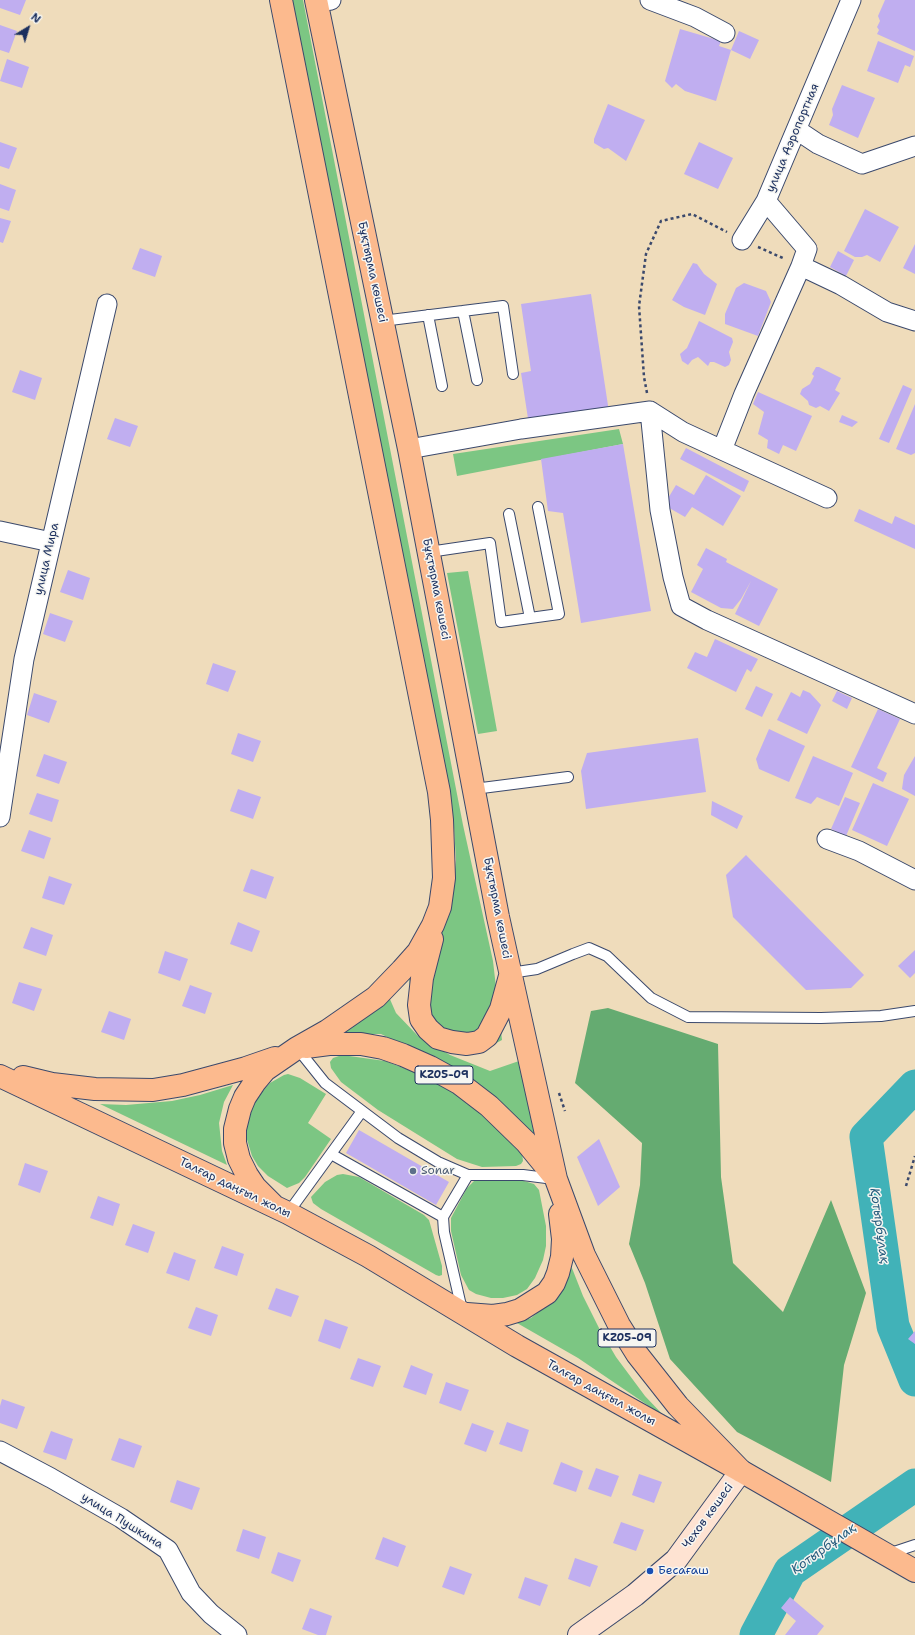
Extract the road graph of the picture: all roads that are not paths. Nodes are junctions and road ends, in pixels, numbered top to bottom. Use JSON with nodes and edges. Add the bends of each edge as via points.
{"nodes":[{"id":1,"x":281,"y":0,"type":"edge"},
{"id":2,"x":650,"y":0,"type":"edge"},
{"id":3,"x":851,"y":0,"type":"edge"},
{"id":4,"x":321,"y":1,"type":"edge"},
{"id":5,"x":725,"y":33,"type":"dead end"},
{"id":6,"x":796,"y":130,"type":"junction"},
{"id":7,"x":915,"y":146,"type":"edge"},
{"id":8,"x":766,"y":201,"type":"junction"},
{"id":9,"x":742,"y":240,"type":"road end"},
{"id":10,"x":801,"y":266,"type":"junction"},
{"id":11,"x":107,"y":304,"type":"dead end"},
{"id":12,"x":463,"y":311,"type":"junction"},
{"id":13,"x":428,"y":315,"type":"junction"},
{"id":14,"x":382,"y":321,"type":"junction"},
{"id":15,"x":915,"y":321,"type":"edge"},
{"id":16,"x":513,"y":374,"type":"dead end"},
{"id":17,"x":477,"y":380,"type":"dead end"},
{"id":18,"x":442,"y":386,"type":"dead end"},
{"id":19,"x":650,"y":411,"type":"junction"},
{"id":20,"x":409,"y":448,"type":"junction"},
{"id":21,"x":722,"y":450,"type":"junction"},
{"id":22,"x":827,"y":498,"type":"dead end"},
{"id":23,"x":538,"y":507,"type":"dead end"},
{"id":24,"x":509,"y":514,"type":"dead end"},
{"id":25,"x":0,"y":530,"type":"edge"},
{"id":26,"x":51,"y":542,"type":"junction"},
{"id":27,"x":429,"y":552,"type":"junction"},
{"id":28,"x":530,"y":618,"type":"junction"},
{"id":29,"x":915,"y":714,"type":"edge"},
{"id":30,"x":568,"y":777,"type":"dead end"},
{"id":31,"x":474,"y":789,"type":"junction"},
{"id":32,"x":0,"y":817,"type":"edge"},
{"id":33,"x":827,"y":839,"type":"dead end"},
{"id":34,"x":915,"y":880,"type":"edge"},
{"id":35,"x":440,"y":907,"type":"junction"},
{"id":36,"x":510,"y":973,"type":"junction"},
{"id":37,"x":915,"y":1011,"type":"edge"},
{"id":38,"x":297,"y":1048,"type":"junction"},
{"id":39,"x":0,"y":1070,"type":"edge"},
{"id":40,"x":0,"y":1076,"type":"edge"},
{"id":41,"x":362,"y":1111,"type":"junction"},
{"id":42,"x":331,"y":1154,"type":"junction"},
{"id":43,"x":468,"y":1175,"type":"junction"},
{"id":44,"x":556,"y":1179,"type":"junction"},
{"id":45,"x":281,"y":1209,"type":"junction"},
{"id":46,"x":443,"y":1217,"type":"junction"},
{"id":47,"x":462,"y":1313,"type":"junction"},
{"id":48,"x":0,"y":1451,"type":"edge"},
{"id":49,"x":741,"y":1470,"type":"junction"},
{"id":50,"x":915,"y":1545,"type":"edge"},
{"id":51,"x":886,"y":1554,"type":"junction"},
{"id":52,"x":915,"y":1571,"type":"edge"},
{"id":53,"x":237,"y":1635,"type":"edge"},
{"id":54,"x":580,"y":1635,"type":"edge"}],
"edges":[{"from":1,"to":35,"type":"main road","via":[[439,792],[444,878]]},
{"from":2,"to":5,"type":"street","via":[[695,17]]},
{"from":3,"to":6,"type":"street","name":"улица Аэропортная"},
{"from":4,"to":14,"type":"main road","name":"Бұқтырма көшесі"},
{"from":6,"to":7,"type":"street","via":[[818,144],[862,164]]},
{"from":6,"to":8,"type":"street","name":"улица Аэропортная"},
{"from":8,"to":9,"type":"street"},
{"from":8,"to":10,"type":"street","name":"улица Аэропортная","via":[[807,249]]},
{"from":10,"to":15,"type":"street","via":[[841,285],[887,312]]},
{"from":10,"to":21,"type":"street"},
{"from":11,"to":26,"type":"street","name":"улица Мира"},
{"from":12,"to":13,"type":"lane"},
{"from":12,"to":16,"type":"lane","via":[[503,306]]},
{"from":12,"to":17,"type":"lane"},
{"from":13,"to":14,"type":"lane"},
{"from":13,"to":18,"type":"lane"},
{"from":14,"to":20,"type":"main road","name":"Бұқтырма көшесі"},
{"from":19,"to":20,"type":"street"},
{"from":19,"to":21,"type":"street","via":[[684,432]]},
{"from":19,"to":29,"type":"street","via":[[660,510],[681,606]]},
{"from":20,"to":27,"type":"main road","name":"Бұқтырма көшесі"},
{"from":21,"to":22,"type":"street"},
{"from":23,"to":28,"type":"lane","via":[[559,614]]},
{"from":24,"to":28,"type":"lane"},
{"from":25,"to":26,"type":"street"},
{"from":26,"to":32,"type":"street","name":"улица Мира","via":[[24,659]]},
{"from":27,"to":28,"type":"lane","via":[[490,544],[501,622]]},
{"from":27,"to":31,"type":"main road","name":"Бұқтырма көшесі"},
{"from":30,"to":31,"type":"lane"},
{"from":31,"to":36,"type":"main road","name":"Бұқтырма көшесі"},
{"from":33,"to":34,"type":"street","via":[[859,851]]},
{"from":35,"to":36,"type":"main road","via":[[420,992],[421,1018],[428,1029],[438,1038],[452,1042],[479,1042],[487,1036],[501,1009]]},
{"from":35,"to":38,"type":"main road","via":[[418,952],[376,997]]},
{"from":36,"to":37,"type":"lane","via":[[537,969],[589,948],[607,956],[651,998],[688,1017],[821,1018],[881,1016]]},
{"from":36,"to":44,"type":"main road","name":"Бұқтырма көшесі"},
{"from":38,"to":39,"type":"main road","number":"KZ05-09","via":[[246,1068],[183,1085],[152,1090],[52,1084]]},
{"from":38,"to":41,"type":"lane","via":[[324,1083]]},
{"from":38,"to":44,"type":"main road","number":"KZ05-09","via":[[320,1044],[361,1044],[383,1048],[430,1068],[459,1084],[489,1106],[526,1142]]},
{"from":38,"to":45,"type":"main road","number":"KZ05-09","via":[[270,1066],[255,1082],[240,1109],[235,1129],[239,1159],[247,1175],[255,1187]]},
{"from":40,"to":45,"type":"main road","name":"Талғар даңғыл жолы","number":"KZ05-09"},
{"from":41,"to":42,"type":"lane"},
{"from":41,"to":43,"type":"lane","via":[[398,1138],[438,1162]]},
{"from":42,"to":45,"type":"lane"},
{"from":42,"to":46,"type":"lane"},
{"from":43,"to":44,"type":"lane","via":[[523,1175]]},
{"from":43,"to":46,"type":"lane"},
{"from":44,"to":47,"type":"main road","name":"Талғар даңғыл жолы","number":"KZ05-09","via":[[563,1239],[562,1257],[551,1288],[532,1304],[507,1314],[493,1316]]},
{"from":44,"to":49,"type":"main road","name":"Талғар даңғыл жолы","number":"KZ05-09","via":[[584,1256],[619,1325],[642,1360],[678,1406]]},
{"from":45,"to":47,"type":"main road","name":"Талғар даңғыл жолы","number":"KZ05-09","via":[[368,1256]]},
{"from":46,"to":47,"type":"lane"},
{"from":47,"to":49,"type":"main road","name":"Талғар даңғыл жолы","number":"KZ05-09"},
{"from":48,"to":53,"type":"street","name":"улица Пушкина","via":[[121,1518],[168,1550],[190,1593]]},
{"from":49,"to":51,"type":"main road","name":"Талғар даңғыл жолы","number":"KZ05-09"},
{"from":49,"to":54,"type":"main road","name":"Чехов көшесі","via":[[676,1560],[635,1595]]},
{"from":50,"to":51,"type":"lane"},
{"from":51,"to":52,"type":"main road","name":"Талғар даңғыл жолы","number":"KZ05-09"}]}
